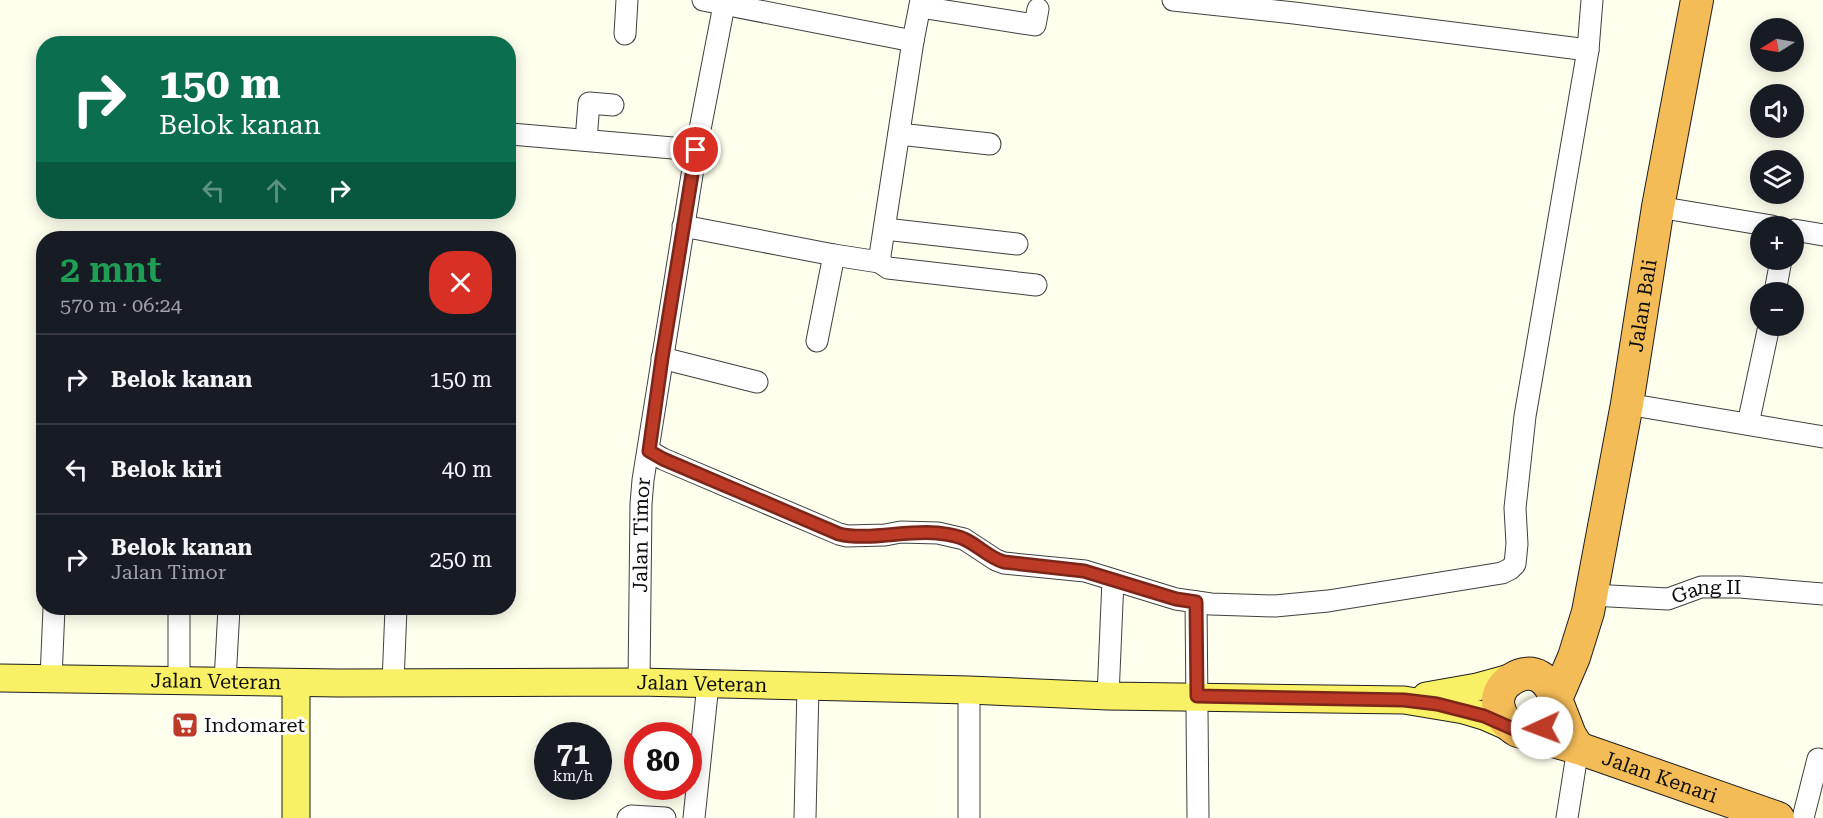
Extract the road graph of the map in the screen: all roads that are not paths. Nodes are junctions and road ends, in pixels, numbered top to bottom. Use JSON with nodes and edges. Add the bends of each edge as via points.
{"nodes":[{"id":1,"x":627,"y":0,"type":"edge"},
{"id":2,"x":703,"y":0,"type":"edge"},
{"id":3,"x":1173,"y":0,"type":"edge"},
{"id":4,"x":1592,"y":0,"type":"edge"},
{"id":5,"x":1696,"y":0,"type":"edge"},
{"id":6,"x":724,"y":2,"type":"edge"},
{"id":7,"x":921,"y":3,"type":"edge"},
{"id":8,"x":1038,"y":9,"type":"dead end"},
{"id":9,"x":625,"y":34,"type":"dead end"},
{"id":10,"x":913,"y":41,"type":"junction"},
{"id":11,"x":1588,"y":50,"type":"junction"},
{"id":12,"x":613,"y":105,"type":"dead end"},
{"id":13,"x":516,"y":134,"type":"edge"},
{"id":14,"x":899,"y":134,"type":"junction"},
{"id":15,"x":586,"y":140,"type":"junction"},
{"id":16,"x":990,"y":144,"type":"dead end"},
{"id":17,"x":696,"y":150,"type":"junction"},
{"id":18,"x":1658,"y":207,"type":"junction"},
{"id":19,"x":1750,"y":222,"type":"edge"},
{"id":20,"x":684,"y":226,"type":"junction"},
{"id":21,"x":885,"y":229,"type":"junction"},
{"id":22,"x":1804,"y":232,"type":"edge"},
{"id":23,"x":1823,"y":235,"type":"edge"},
{"id":24,"x":1017,"y":243,"type":"dead end"},
{"id":25,"x":834,"y":255,"type":"junction"},
{"id":26,"x":879,"y":262,"type":"junction"},
{"id":27,"x":1036,"y":285,"type":"dead end"},
{"id":28,"x":1767,"y":336,"type":"edge"},
{"id":29,"x":817,"y":341,"type":"dead end"},
{"id":30,"x":662,"y":358,"type":"junction"},
{"id":31,"x":757,"y":382,"type":"dead end"},
{"id":32,"x":1627,"y":404,"type":"junction"},
{"id":33,"x":1748,"y":424,"type":"junction"},
{"id":34,"x":1823,"y":437,"type":"edge"},
{"id":35,"x":649,"y":453,"type":"junction"},
{"id":36,"x":1113,"y":586,"type":"junction"},
{"id":37,"x":1823,"y":594,"type":"edge"},
{"id":38,"x":1590,"y":604,"type":"junction"},
{"id":39,"x":1197,"y":609,"type":"junction"},
{"id":40,"x":54,"y":615,"type":"edge"},
{"id":41,"x":179,"y":615,"type":"edge"},
{"id":42,"x":229,"y":615,"type":"edge"},
{"id":43,"x":396,"y":615,"type":"edge"},
{"id":44,"x":1521,"y":675,"type":"junction"},
{"id":45,"x":0,"y":678,"type":"edge"},
{"id":46,"x":51,"y":678,"type":"junction"},
{"id":47,"x":179,"y":680,"type":"junction"},
{"id":48,"x":225,"y":681,"type":"junction"},
{"id":49,"x":639,"y":682,"type":"junction"},
{"id":50,"x":296,"y":683,"type":"junction"},
{"id":51,"x":393,"y":683,"type":"junction"},
{"id":52,"x":708,"y":684,"type":"junction"},
{"id":53,"x":808,"y":686,"type":"junction"},
{"id":54,"x":969,"y":690,"type":"junction"},
{"id":55,"x":1108,"y":696,"type":"junction"},
{"id":56,"x":1197,"y":696,"type":"junction"},
{"id":57,"x":1556,"y":699,"type":"junction"},
{"id":58,"x":1404,"y":700,"type":"junction"},
{"id":59,"x":1518,"y":731,"type":"junction"},
{"id":60,"x":1578,"y":748,"type":"junction"},
{"id":61,"x":1818,"y":759,"type":"dead end"},
{"id":62,"x":296,"y":818,"type":"edge"},
{"id":63,"x":628,"y":818,"type":"edge"},
{"id":64,"x":665,"y":818,"type":"edge"},
{"id":65,"x":694,"y":818,"type":"edge"},
{"id":66,"x":805,"y":818,"type":"edge"},
{"id":67,"x":969,"y":818,"type":"edge"},
{"id":68,"x":1198,"y":818,"type":"edge"},
{"id":69,"x":1567,"y":818,"type":"edge"},
{"id":70,"x":1778,"y":818,"type":"edge"},
{"id":71,"x":1803,"y":818,"type":"edge"}],
"edges":[{"from":1,"to":9,"type":"street"},
{"from":2,"to":6,"type":"street"},
{"from":3,"to":11,"type":"street"},
{"from":4,"to":11,"type":"street"},
{"from":5,"to":18,"type":"highway","name":"Jalan Bali"},
{"from":6,"to":10,"type":"street"},
{"from":6,"to":17,"type":"street","name":"Jalan Timor"},
{"from":7,"to":8,"type":"street","via":[[1035,25]]},
{"from":7,"to":10,"type":"street"},
{"from":10,"to":14,"type":"street"},
{"from":11,"to":39,"type":"street","via":[[1525,416],[1515,508],[1515,564],[1502,573],[1299,605],[1211,604]]},
{"from":12,"to":15,"type":"street","via":[[589,103]]},
{"from":13,"to":15,"type":"street"},
{"from":14,"to":16,"type":"street"},
{"from":14,"to":21,"type":"street"},
{"from":15,"to":17,"type":"street"},
{"from":17,"to":20,"type":"street","name":"Jalan Timor"},
{"from":18,"to":19,"type":"street"},
{"from":18,"to":32,"type":"highway","name":"Jalan Bali"},
{"from":20,"to":25,"type":"street"},
{"from":20,"to":30,"type":"street","name":"Jalan Timor"},
{"from":21,"to":24,"type":"street"},
{"from":21,"to":26,"type":"street"},
{"from":22,"to":23,"type":"street"},
{"from":25,"to":26,"type":"street"},
{"from":25,"to":29,"type":"street"},
{"from":26,"to":27,"type":"street","via":[[888,268]]},
{"from":28,"to":33,"type":"street"},
{"from":30,"to":31,"type":"street"},
{"from":30,"to":35,"type":"street","name":"Jalan Timor"},
{"from":32,"to":33,"type":"street"},
{"from":32,"to":38,"type":"highway","name":"Jalan Bali"},
{"from":33,"to":34,"type":"street"},
{"from":35,"to":36,"type":"street","via":[[839,534],[938,533],[964,539],[996,560],[1084,571]]},
{"from":35,"to":49,"type":"street","name":"Jalan Timor","via":[[641,504]]},
{"from":36,"to":39,"type":"street","via":[[1176,599]]},
{"from":36,"to":55,"type":"street"},
{"from":37,"to":38,"type":"street","name":"Gang II","via":[[1701,587],[1668,599]]},
{"from":38,"to":44,"type":"highway","via":[[1555,656]]},
{"from":38,"to":57,"type":"highway","name":"Jalan Bali"},
{"from":39,"to":56,"type":"street"},
{"from":40,"to":46,"type":"street"},
{"from":41,"to":47,"type":"street"},
{"from":42,"to":48,"type":"street"},
{"from":43,"to":51,"type":"street"},
{"from":44,"to":57,"type":"highway","via":[[1547,683]]},
{"from":44,"to":58,"type":"main road","name":"Jalan Veteran"},
{"from":44,"to":59,"type":"highway","via":[[1506,684],[1498,701],[1503,719]]},
{"from":45,"to":46,"type":"main road","name":"Jalan Veteran"},
{"from":46,"to":47,"type":"main road","name":"Jalan Veteran"},
{"from":47,"to":48,"type":"main road","name":"Jalan Veteran"},
{"from":48,"to":50,"type":"main road","name":"Jalan Veteran"},
{"from":49,"to":51,"type":"main road","name":"Jalan Veteran"},
{"from":49,"to":52,"type":"main road","name":"Jalan Veteran"},
{"from":50,"to":51,"type":"main road","name":"Jalan Veteran"},
{"from":50,"to":62,"type":"main road"},
{"from":52,"to":53,"type":"main road","name":"Jalan Veteran"},
{"from":52,"to":65,"type":"street"},
{"from":53,"to":54,"type":"main road","name":"Jalan Veteran"},
{"from":53,"to":66,"type":"street"},
{"from":54,"to":55,"type":"main road","name":"Jalan Veteran"},
{"from":54,"to":67,"type":"street"},
{"from":55,"to":56,"type":"main road","name":"Jalan Veteran"},
{"from":56,"to":58,"type":"main road","name":"Jalan Veteran"},
{"from":56,"to":68,"type":"street"},
{"from":57,"to":59,"type":"highway","via":[[1549,723],[1534,732]]},
{"from":57,"to":60,"type":"highway"},
{"from":58,"to":59,"type":"main road","name":"Jalan Veteran","via":[[1484,716]]},
{"from":59,"to":60,"type":"highway","name":"Jalan Kenari"},
{"from":60,"to":69,"type":"street"},
{"from":60,"to":70,"type":"highway","name":"Jalan Kenari"},
{"from":61,"to":71,"type":"street"},
{"from":63,"to":64,"type":"street"}]}
